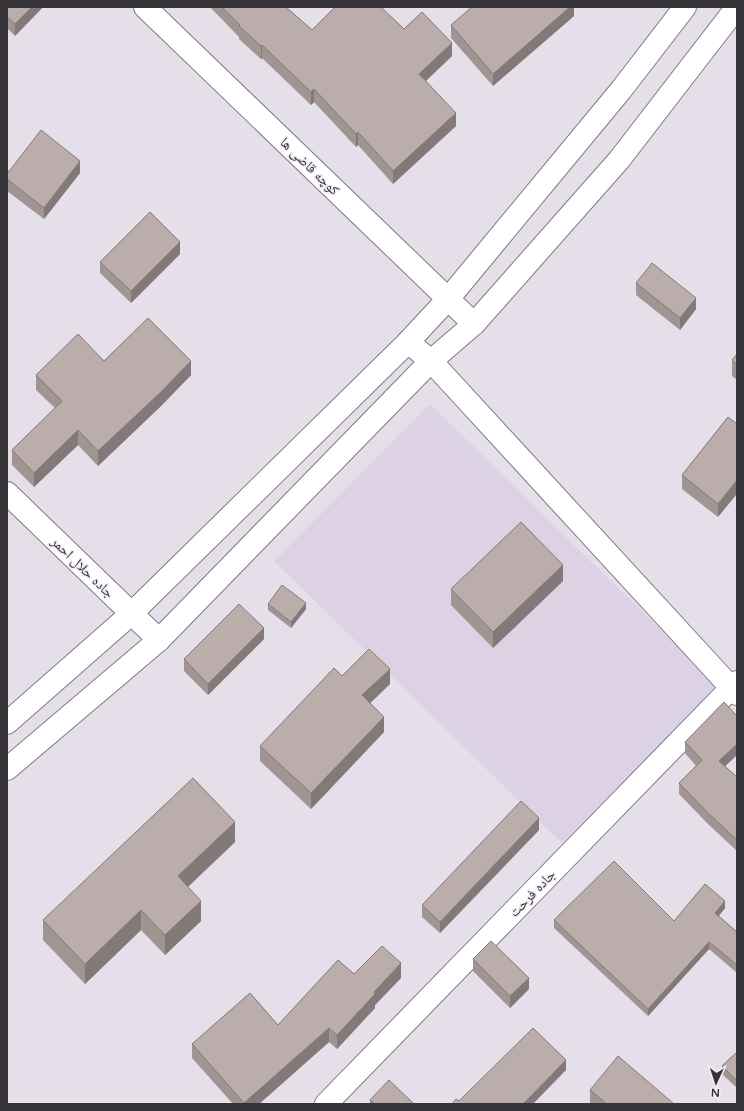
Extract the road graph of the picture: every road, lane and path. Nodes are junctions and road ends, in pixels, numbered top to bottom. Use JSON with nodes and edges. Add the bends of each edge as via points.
{"nodes":[{"id":1,"x":146,"y":7,"type":"edge"},
{"id":2,"x":685,"y":7,"type":"edge"},
{"id":3,"x":737,"y":7,"type":"edge"},
{"id":4,"x":448,"y":299,"type":"junction"},
{"id":5,"x":474,"y":324,"type":"junction"},
{"id":6,"x":408,"y":342,"type":"junction"},
{"id":7,"x":431,"y":361,"type":"junction"},
{"id":8,"x":7,"y":493,"type":"edge"},
{"id":9,"x":131,"y":614,"type":"junction"},
{"id":10,"x":159,"y":640,"type":"junction"},
{"id":11,"x":735,"y":688,"type":"edge"},
{"id":12,"x":7,"y":723,"type":"edge"},
{"id":13,"x":7,"y":769,"type":"edge"},
{"id":14,"x":326,"y":1104,"type":"edge"}],
"edges":[{"from":1,"to":4,"type":"street","name":"کوچه قاضی ها"},
{"from":2,"to":4,"type":"street","via":[[621,90]]},
{"from":3,"to":5,"type":"street","via":[[619,160]]},
{"from":4,"to":5,"type":"street","name":"کوچه قاضی ها"},
{"from":4,"to":6,"type":"street"},
{"from":5,"to":7,"type":"street"},
{"from":6,"to":7,"type":"street"},
{"from":6,"to":9,"type":"street"},
{"from":7,"to":10,"type":"street"},
{"from":7,"to":11,"type":"street"},
{"from":8,"to":9,"type":"street","name":"جاده حلال احمر"},
{"from":9,"to":10,"type":"street","name":"جاده حلال احمر"},
{"from":9,"to":12,"type":"street"},
{"from":10,"to":13,"type":"street"},
{"from":11,"to":14,"type":"street","name":"جاده فرحت"}]}
